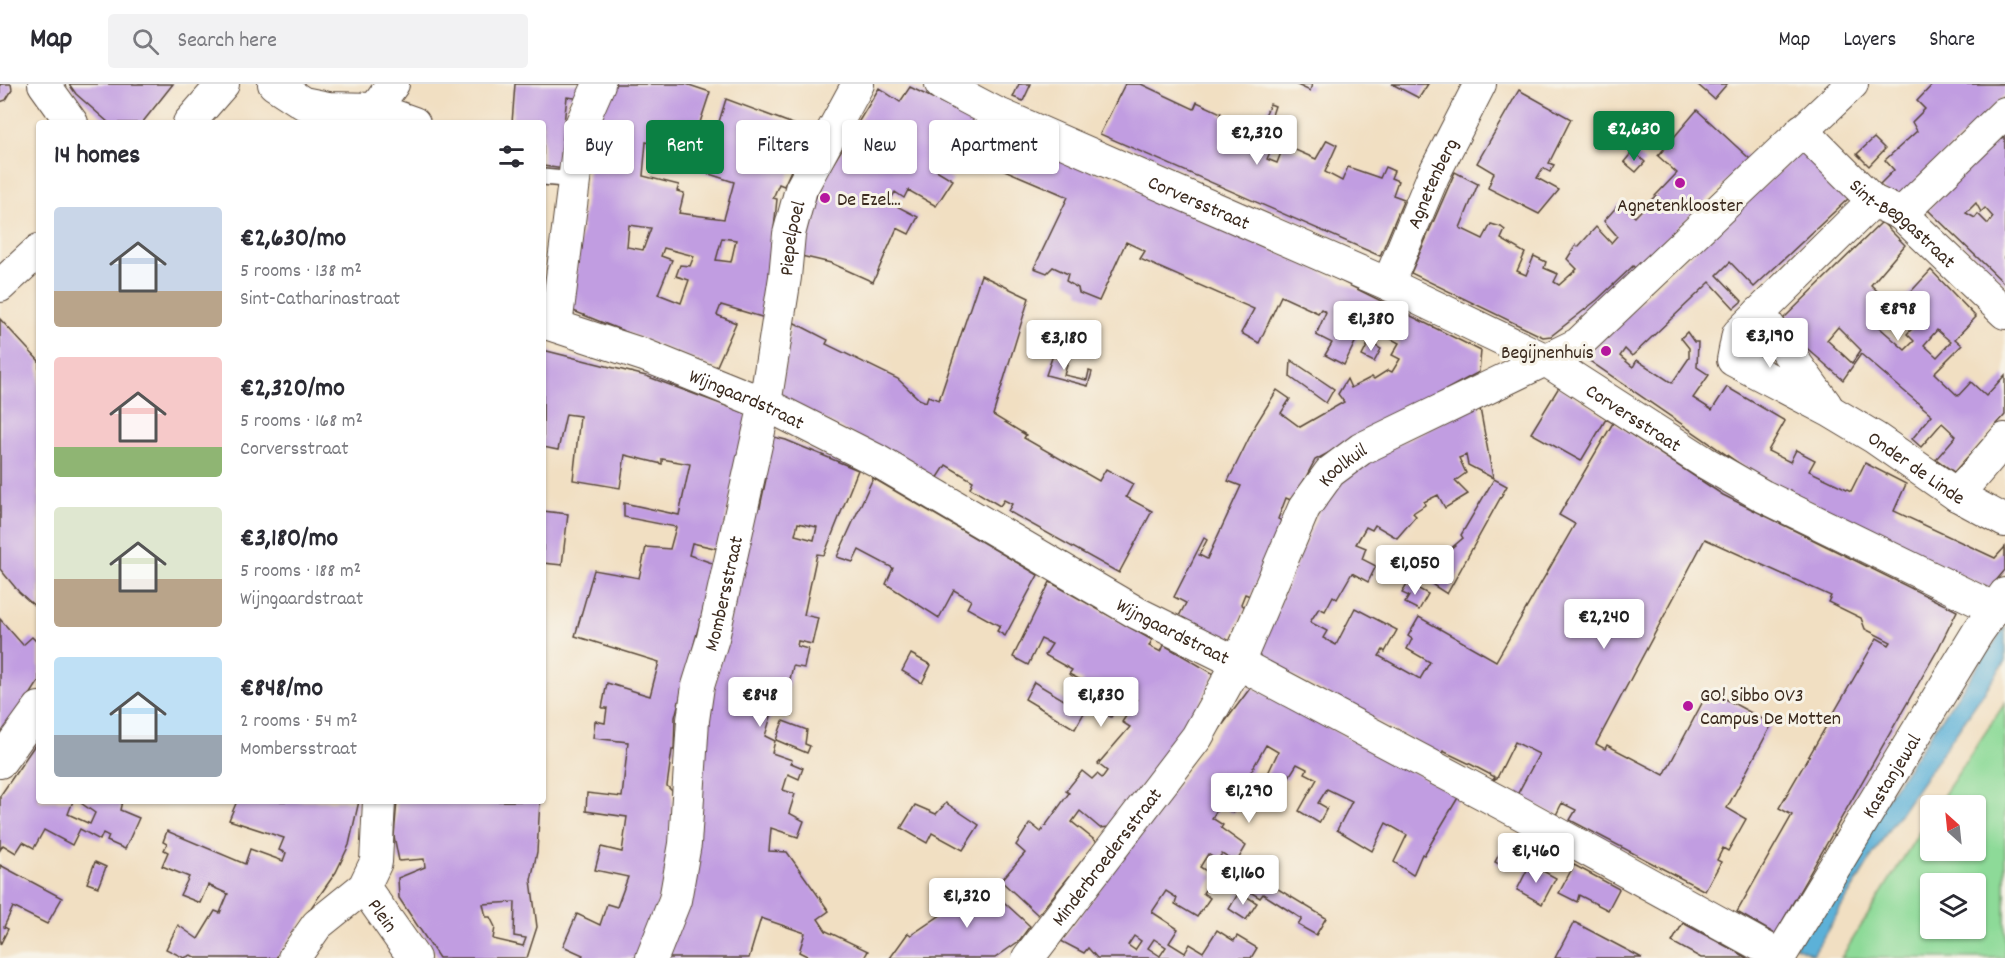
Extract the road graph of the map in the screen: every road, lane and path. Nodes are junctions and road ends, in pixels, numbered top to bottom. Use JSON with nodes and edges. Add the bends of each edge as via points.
{"nodes":[{"id":1,"x":44,"y":84,"type":"edge"},
{"id":2,"x":223,"y":84,"type":"edge"},
{"id":3,"x":274,"y":84,"type":"edge"},
{"id":4,"x":393,"y":84,"type":"edge"},
{"id":5,"x":599,"y":84,"type":"edge"},
{"id":6,"x":858,"y":84,"type":"edge"},
{"id":7,"x":941,"y":84,"type":"edge"},
{"id":8,"x":1480,"y":84,"type":"edge"},
{"id":9,"x":1852,"y":84,"type":"edge"},
{"id":10,"x":2005,"y":113,"type":"edge"},
{"id":11,"x":364,"y":116,"type":"edge"},
{"id":12,"x":70,"y":120,"type":"edge"},
{"id":13,"x":192,"y":120,"type":"edge"},
{"id":14,"x":393,"y":120,"type":"edge"},
{"id":15,"x":1802,"y":130,"type":"junction"},
{"id":16,"x":546,"y":177,"type":"edge"},
{"id":17,"x":575,"y":180,"type":"junction"},
{"id":18,"x":1873,"y":201,"type":"junction"},
{"id":19,"x":1901,"y":214,"type":"junction"},
{"id":20,"x":36,"y":253,"type":"edge"},
{"id":21,"x":1388,"y":284,"type":"junction"},
{"id":22,"x":0,"y":286,"type":"edge"},
{"id":23,"x":1759,"y":313,"type":"junction"},
{"id":24,"x":2005,"y":313,"type":"edge"},
{"id":25,"x":550,"y":324,"type":"edge"},
{"id":26,"x":1544,"y":358,"type":"junction"},
{"id":27,"x":765,"y":404,"type":"junction"},
{"id":28,"x":1830,"y":411,"type":"junction"},
{"id":29,"x":2005,"y":439,"type":"edge"},
{"id":30,"x":1957,"y":495,"type":"junction"},
{"id":31,"x":2005,"y":521,"type":"edge"},
{"id":32,"x":1999,"y":601,"type":"edge"},
{"id":33,"x":1238,"y":663,"type":"junction"},
{"id":34,"x":36,"y":712,"type":"edge"},
{"id":35,"x":0,"y":762,"type":"edge"},
{"id":36,"x":378,"y":804,"type":"edge"},
{"id":37,"x":364,"y":887,"type":"junction"},
{"id":38,"x":1036,"y":956,"type":"edge"},
{"id":39,"x":1781,"y":957,"type":"edge"},
{"id":40,"x":294,"y":958,"type":"edge"},
{"id":41,"x":414,"y":958,"type":"edge"},
{"id":42,"x":652,"y":958,"type":"edge"}],
"edges":[{"from":1,"to":12,"type":"street"},
{"from":2,"to":13,"type":"street"},
{"from":3,"to":11,"type":"street","via":[[303,103]]},
{"from":4,"to":11,"type":"street"},
{"from":5,"to":17,"type":"street","via":[[581,125]]},
{"from":6,"to":27,"type":"street","name":"Piepelpoel","via":[[801,189],[789,234]]},
{"from":7,"to":21,"type":"street","name":"Corversstraat","via":[[994,112]]},
{"from":8,"to":21,"type":"street","name":"Agnetenberg","via":[[1433,176]]},
{"from":9,"to":15,"type":"street","name":"Koolkuil"},
{"from":10,"to":19,"type":"street"},
{"from":11,"to":14,"type":"street"},
{"from":15,"to":18,"type":"street","name":"Sint-Beggastraat"},
{"from":15,"to":26,"type":"street","name":"Koolkuil","via":[[1578,344]]},
{"from":16,"to":17,"type":"lane"},
{"from":17,"to":25,"type":"street"},
{"from":18,"to":19,"type":"street","name":"Sint-Beggastraat"},
{"from":18,"to":23,"type":"street","name":"Onder de Linde"},
{"from":19,"to":24,"type":"street","name":"Sint-Beggastraat"},
{"from":20,"to":22,"type":"street"},
{"from":21,"to":26,"type":"street","name":"Corversstraat"},
{"from":23,"to":28,"type":"street","name":"Onder de Linde"},
{"from":23,"to":28,"type":"street","name":"Onder de Linde","via":[[1738,334],[1733,360]]},
{"from":25,"to":27,"type":"street","name":"Wijngaardstraat","via":[[644,355]]},
{"from":26,"to":32,"type":"street","name":"Corversstraat","via":[[1763,496]]},
{"from":26,"to":33,"type":"street","name":"Koolkuil","via":[[1361,449],[1330,472],[1304,508]]},
{"from":27,"to":33,"type":"street","name":"Wijngaardstraat","via":[[876,460],[1137,613]]},
{"from":27,"to":42,"type":"street","name":"Mombersstraat","via":[[713,638],[698,686],[685,844],[675,900]]},
{"from":28,"to":30,"type":"street","name":"Onder de Linde"},
{"from":29,"to":30,"type":"street"},
{"from":30,"to":31,"type":"street","name":"Onder de Linde"},
{"from":32,"to":39,"type":"street","name":"Kastanjewal"},
{"from":33,"to":38,"type":"street","name":"Minderbroedersstraat","via":[[1197,737]]},
{"from":33,"to":39,"type":"street","name":"Wijngaardstraat"},
{"from":34,"to":35,"type":"street"},
{"from":36,"to":37,"type":"street","name":"Plein","via":[[376,862]]},
{"from":37,"to":40,"type":"street","via":[[317,926]]},
{"from":37,"to":41,"type":"street","name":"Plein"}]}
